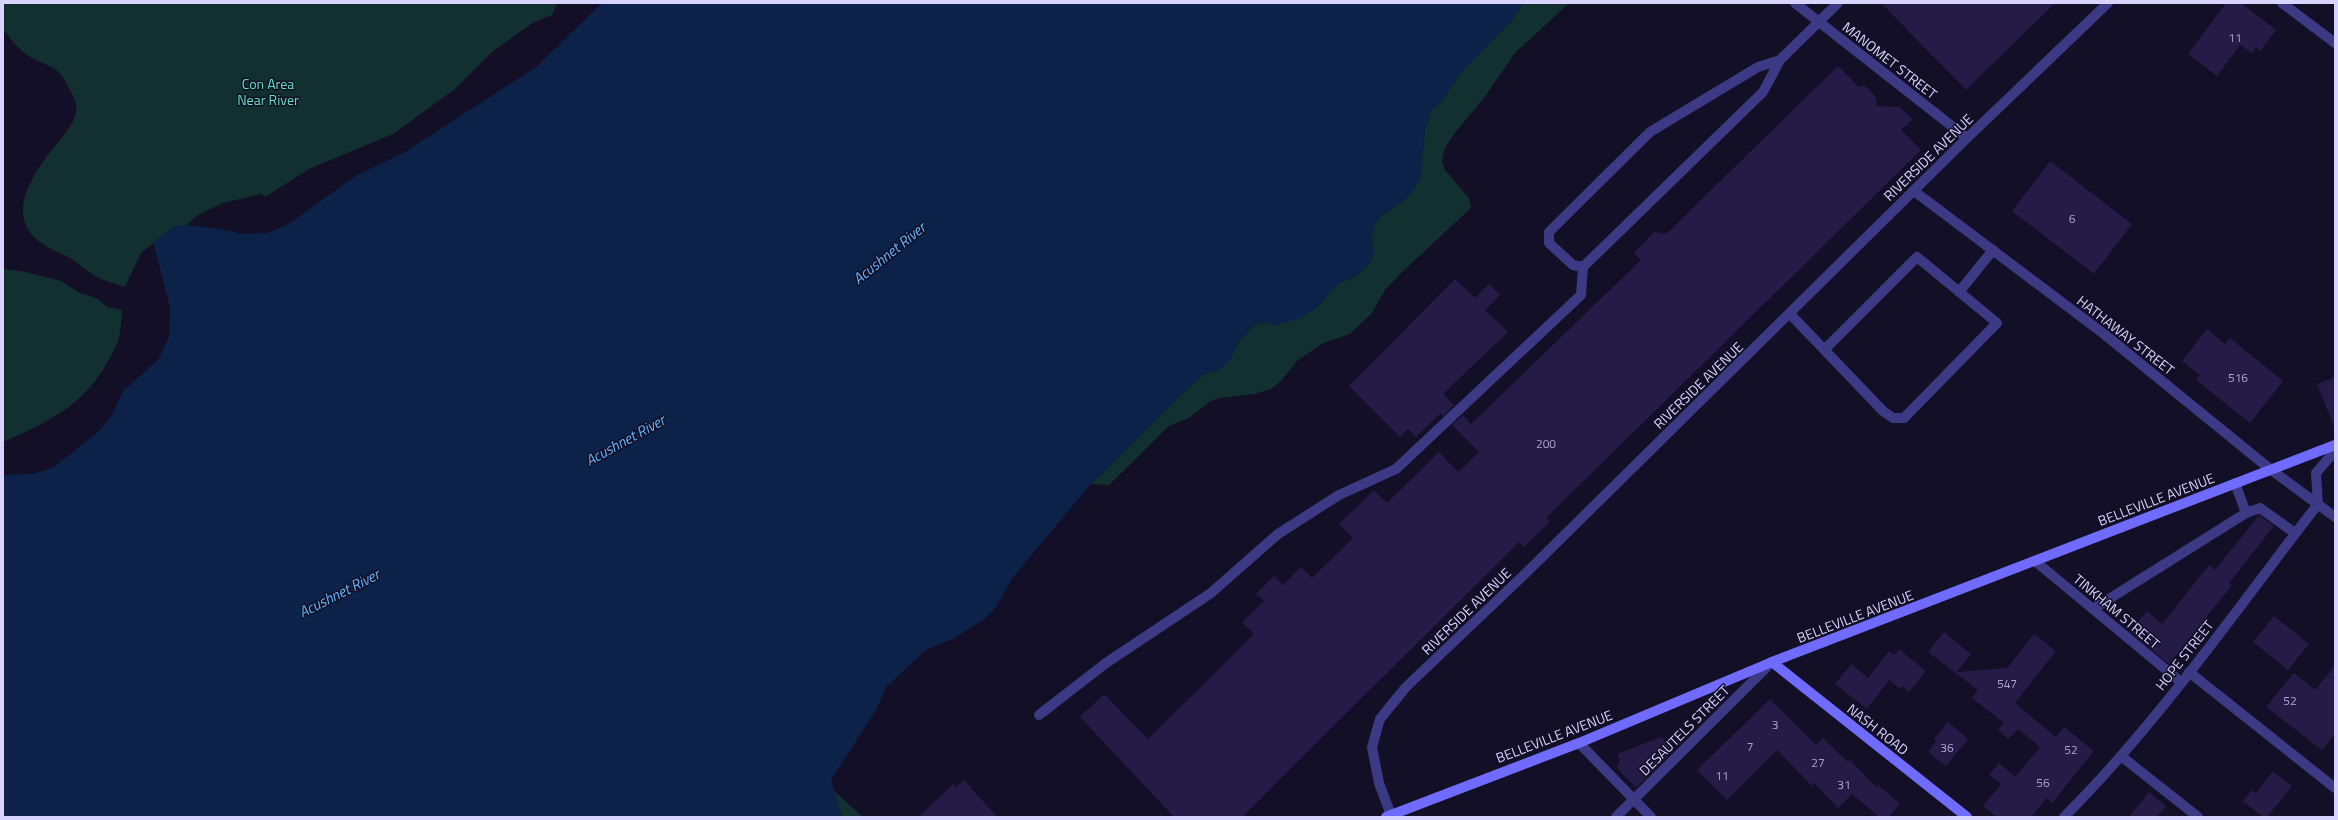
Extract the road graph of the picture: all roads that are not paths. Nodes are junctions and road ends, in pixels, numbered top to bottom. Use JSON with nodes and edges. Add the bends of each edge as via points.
{"nodes":[{"id":1,"x":1795,"y":3,"type":"edge"},
{"id":2,"x":1838,"y":3,"type":"edge"},
{"id":3,"x":2108,"y":3,"type":"edge"},
{"id":4,"x":2282,"y":3,"type":"edge"},
{"id":5,"x":1818,"y":21,"type":"junction"},
{"id":6,"x":2335,"y":43,"type":"edge"},
{"id":7,"x":1780,"y":60,"type":"junction"},
{"id":8,"x":1967,"y":138,"type":"junction"},
{"id":9,"x":1914,"y":191,"type":"junction"},
{"id":10,"x":1993,"y":250,"type":"junction"},
{"id":11,"x":1583,"y":267,"type":"junction"},
{"id":12,"x":1959,"y":292,"type":"junction"},
{"id":13,"x":1790,"y":314,"type":"junction"},
{"id":14,"x":1825,"y":349,"type":"junction"},
{"id":15,"x":2335,"y":445,"type":"edge"},
{"id":16,"x":2335,"y":451,"type":"edge"},
{"id":17,"x":2270,"y":469,"type":"junction"},
{"id":18,"x":2235,"y":483,"type":"junction"},
{"id":19,"x":2318,"y":504,"type":"junction"},
{"id":20,"x":2246,"y":513,"type":"junction"},
{"id":21,"x":2335,"y":517,"type":"edge"},
{"id":22,"x":2295,"y":533,"type":"junction"},
{"id":23,"x":2035,"y":561,"type":"junction"},
{"id":24,"x":2093,"y":609,"type":"junction"},
{"id":25,"x":1772,"y":662,"type":"junction"},
{"id":26,"x":2189,"y":672,"type":"junction"},
{"id":27,"x":2181,"y":682,"type":"junction"},
{"id":28,"x":1039,"y":715,"type":"dead end"},
{"id":29,"x":1578,"y":743,"type":"junction"},
{"id":30,"x":2122,"y":756,"type":"junction"},
{"id":31,"x":2335,"y":788,"type":"edge"},
{"id":32,"x":1634,"y":799,"type":"junction"},
{"id":33,"x":1388,"y":816,"type":"edge"},
{"id":34,"x":1616,"y":817,"type":"edge"},
{"id":35,"x":1650,"y":817,"type":"edge"},
{"id":36,"x":1967,"y":817,"type":"edge"},
{"id":37,"x":2064,"y":817,"type":"edge"},
{"id":38,"x":2198,"y":817,"type":"edge"}],
"edges":[{"from":1,"to":5,"type":"street","name":"MANOMET STREET"},
{"from":2,"to":5,"type":"street"},
{"from":3,"to":8,"type":"street","name":"RIVERSIDE AVENUE"},
{"from":4,"to":6,"type":"street"},
{"from":5,"to":7,"type":"street"},
{"from":5,"to":8,"type":"street","name":"MANOMET STREET"},
{"from":7,"to":11,"type":"street","via":[[1763,92]]},
{"from":7,"to":11,"type":"street","via":[[1758,67],[1650,132],[1549,232],[1549,243],[1573,265]]},
{"from":8,"to":9,"type":"street","name":"RIVERSIDE AVENUE"},
{"from":9,"to":10,"type":"street","name":"HATHAWAY STREET"},
{"from":9,"to":13,"type":"street","name":"RIVERSIDE AVENUE"},
{"from":10,"to":12,"type":"street"},
{"from":10,"to":17,"type":"street","name":"HATHAWAY STREET","via":[[2104,334]]},
{"from":11,"to":28,"type":"street","via":[[1581,295],[1396,469],[1339,495],[1278,534],[1212,594],[1106,663]]},
{"from":12,"to":14,"type":"street","via":[[1917,257]]},
{"from":12,"to":14,"type":"street","via":[[1997,323],[1904,418],[1893,418],[1883,411]]},
{"from":13,"to":14,"type":"street"},
{"from":13,"to":33,"type":"street","name":"RIVERSIDE AVENUE","via":[[1406,687],[1380,719],[1372,747]]},
{"from":15,"to":17,"type":"main road","name":"BELLEVILLE AVENUE"},
{"from":16,"to":19,"type":"street","via":[[2316,473]]},
{"from":17,"to":18,"type":"main road","name":"BELLEVILLE AVENUE"},
{"from":17,"to":19,"type":"street","name":"HATHAWAY STREET"},
{"from":18,"to":20,"type":"street"},
{"from":18,"to":23,"type":"main road","name":"BELLEVILLE AVENUE"},
{"from":19,"to":21,"type":"street","name":"HATHAWAY STREET"},
{"from":19,"to":22,"type":"street","name":"HOPE STREET"},
{"from":20,"to":22,"type":"street","via":[[2260,508]]},
{"from":20,"to":24,"type":"street"},
{"from":22,"to":26,"type":"street","name":"HOPE STREET"},
{"from":23,"to":24,"type":"street","name":"TINKHAM STREET"},
{"from":23,"to":25,"type":"main road","name":"BELLEVILLE AVENUE"},
{"from":24,"to":27,"type":"street","name":"TINKHAM STREET"},
{"from":25,"to":29,"type":"main road","name":"BELLEVILLE AVENUE"},
{"from":25,"to":32,"type":"street","name":"DESAUTELS STREET"},
{"from":25,"to":36,"type":"main road","name":"NASH ROAD"},
{"from":26,"to":27,"type":"street","name":"HOPE STREET"},
{"from":26,"to":31,"type":"street"},
{"from":27,"to":30,"type":"street","name":"HOPE STREET"},
{"from":29,"to":32,"type":"street"},
{"from":29,"to":33,"type":"main road","name":"BELLEVILLE AVENUE"},
{"from":30,"to":37,"type":"street","name":"HOPE STREET"},
{"from":30,"to":38,"type":"street"},
{"from":32,"to":34,"type":"street","name":"DESAUTELS STREET"},
{"from":32,"to":35,"type":"street"}]}
